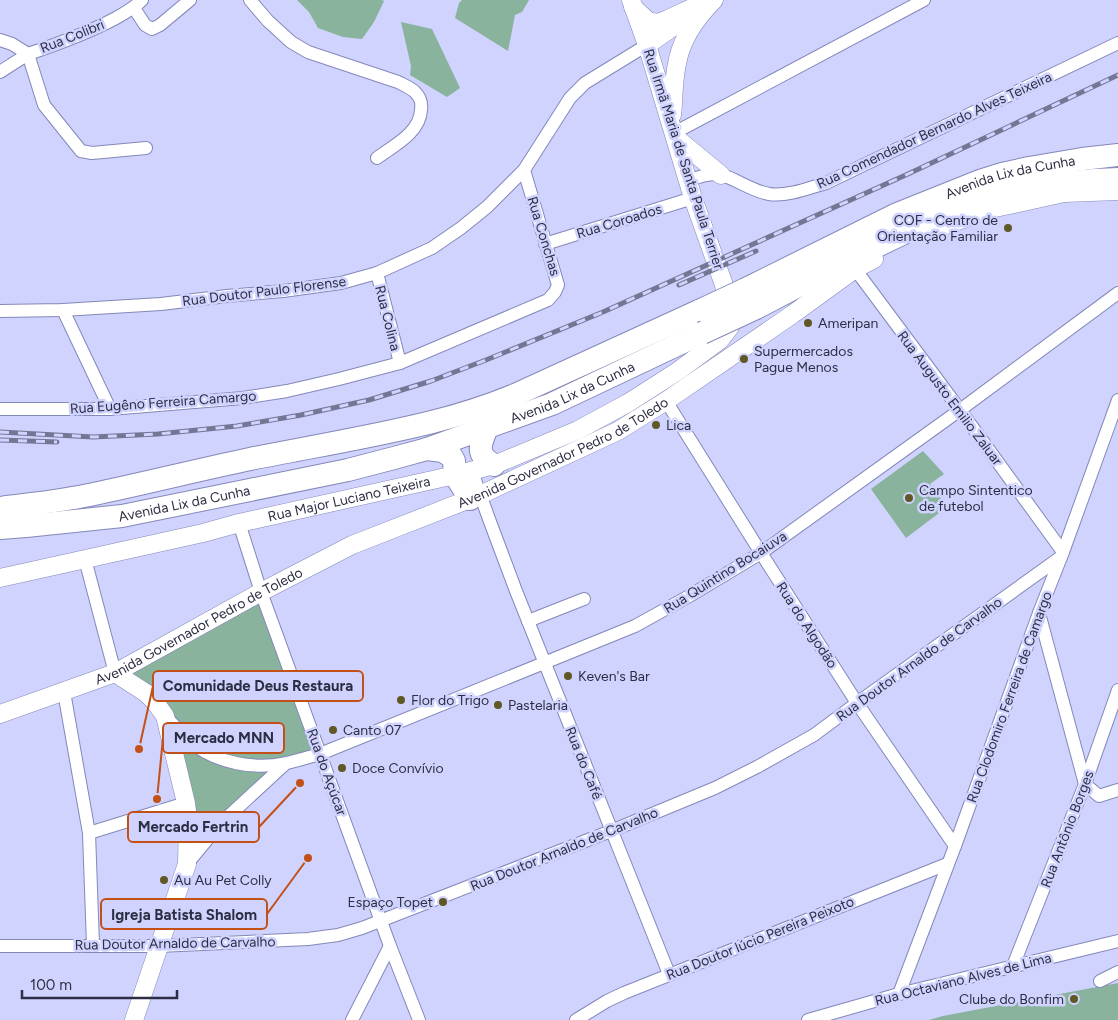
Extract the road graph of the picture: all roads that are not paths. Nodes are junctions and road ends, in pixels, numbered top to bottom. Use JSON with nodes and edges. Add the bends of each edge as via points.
{"nodes":[{"id":1,"x":190,"y":0,"type":"edge"},
{"id":2,"x":250,"y":0,"type":"edge"},
{"id":3,"x":712,"y":0,"type":"edge"},
{"id":4,"x":924,"y":0,"type":"edge"},
{"id":5,"x":138,"y":4,"type":"edge"},
{"id":6,"x":632,"y":4,"type":"edge"},
{"id":7,"x":0,"y":40,"type":"edge"},
{"id":8,"x":1118,"y":43,"type":"edge"},
{"id":9,"x":647,"y":45,"type":"junction"},
{"id":10,"x":28,"y":54,"type":"junction"},
{"id":11,"x":0,"y":72,"type":"edge"},
{"id":12,"x":673,"y":131,"type":"junction"},
{"id":13,"x":146,"y":148,"type":"dead end"},
{"id":14,"x":1118,"y":155,"type":"edge"},
{"id":15,"x":377,"y":158,"type":"dead end"},
{"id":16,"x":524,"y":170,"type":"junction"},
{"id":17,"x":721,"y":175,"type":"junction"},
{"id":18,"x":1118,"y":179,"type":"edge"},
{"id":19,"x":688,"y":181,"type":"junction"},
{"id":20,"x":1118,"y":191,"type":"edge"},
{"id":21,"x":1064,"y":193,"type":"junction"},
{"id":22,"x":693,"y":198,"type":"junction"},
{"id":23,"x":957,"y":209,"type":"junction"},
{"id":24,"x":937,"y":217,"type":"junction"},
{"id":25,"x":545,"y":244,"type":"junction"},
{"id":26,"x":898,"y":245,"type":"junction"},
{"id":27,"x":855,"y":269,"type":"junction"},
{"id":28,"x":377,"y":273,"type":"junction"},
{"id":29,"x":1118,"y":293,"type":"edge"},
{"id":30,"x":752,"y":298,"type":"junction"},
{"id":31,"x":548,"y":300,"type":"joint"},
{"id":32,"x":64,"y":310,"type":"junction"},
{"id":33,"x":0,"y":311,"type":"edge"},
{"id":34,"x":731,"y":320,"type":"joint"},
{"id":35,"x":400,"y":363,"type":"junction"},
{"id":36,"x":678,"y":371,"type":"junction"},
{"id":37,"x":1118,"y":400,"type":"edge"},
{"id":38,"x":666,"y":401,"type":"junction"},
{"id":39,"x":0,"y":409,"type":"edge"},
{"id":40,"x":110,"y":409,"type":"junction"},
{"id":41,"x":960,"y":410,"type":"junction"},
{"id":42,"x":488,"y":428,"type":"junction"},
{"id":43,"x":618,"y":431,"type":"junction"},
{"id":44,"x":427,"y":449,"type":"junction"},
{"id":45,"x":474,"y":470,"type":"junction"},
{"id":46,"x":475,"y":497,"type":"junction"},
{"id":47,"x":0,"y":508,"type":"edge"},
{"id":48,"x":239,"y":523,"type":"junction"},
{"id":49,"x":0,"y":528,"type":"edge"},
{"id":50,"x":761,"y":553,"type":"junction"},
{"id":51,"x":1062,"y":554,"type":"junction"},
{"id":52,"x":85,"y":559,"type":"junction"},
{"id":53,"x":0,"y":578,"type":"edge"},
{"id":54,"x":261,"y":592,"type":"junction"},
{"id":55,"x":584,"y":599,"type":"dead end"},
{"id":56,"x":1039,"y":613,"type":"junction"},
{"id":57,"x":528,"y":622,"type":"junction"},
{"id":58,"x":544,"y":662,"type":"junction"},
{"id":59,"x":115,"y":673,"type":"junction"},
{"id":60,"x":1118,"y":690,"type":"edge"},
{"id":61,"x":64,"y":692,"type":"junction"},
{"id":62,"x":857,"y":703,"type":"junction"},
{"id":63,"x":0,"y":714,"type":"edge"},
{"id":64,"x":165,"y":716,"type":"junction"},
{"id":65,"x":320,"y":754,"type":"junction"},
{"id":66,"x":285,"y":764,"type":"junction"},
{"id":67,"x":1085,"y":784,"type":"junction"},
{"id":68,"x":1118,"y":790,"type":"edge"},
{"id":69,"x":186,"y":804,"type":"junction"},
{"id":70,"x":611,"y":831,"type":"junction"},
{"id":71,"x":89,"y":833,"type":"junction"},
{"id":72,"x":955,"y":846,"type":"junction"},
{"id":73,"x":187,"y":864,"type":"junction"},
{"id":74,"x":947,"y":864,"type":"junction"},
{"id":75,"x":381,"y":920,"type":"junction"},
{"id":76,"x":1118,"y":941,"type":"edge"},
{"id":77,"x":93,"y":945,"type":"junction"},
{"id":78,"x":0,"y":946,"type":"edge"},
{"id":79,"x":159,"y":946,"type":"junction"},
{"id":80,"x":390,"y":946,"type":"junction"},
{"id":81,"x":1013,"y":966,"type":"junction"},
{"id":82,"x":1118,"y":972,"type":"edge"},
{"id":83,"x":669,"y":974,"type":"junction"},
{"id":84,"x":1100,"y":981,"type":"dead end"},
{"id":85,"x":899,"y":994,"type":"junction"},
{"id":86,"x":134,"y":1020,"type":"edge"},
{"id":87,"x":352,"y":1020,"type":"edge"},
{"id":88,"x":420,"y":1020,"type":"edge"},
{"id":89,"x":576,"y":1020,"type":"edge"},
{"id":90,"x":808,"y":1020,"type":"edge"}],
"edges":[{"from":1,"to":5,"type":"street","via":[[160,26],[152,28],[145,25]]},
{"from":2,"to":15,"type":"street","via":[[291,42],[308,52],[398,82],[416,92],[422,106],[416,127]]},
{"from":3,"to":6,"type":"main road","via":[[658,23],[648,21]]},
{"from":3,"to":9,"type":"main road"},
{"from":3,"to":12,"type":"main road","via":[[681,46],[676,65]]},
{"from":4,"to":12,"type":"street"},
{"from":5,"to":10,"type":"street","name":"Rua Colibri","via":[[87,32]]},
{"from":6,"to":9,"type":"main road","name":"Rua Irmã Maria de Santa Paula Terrier"},
{"from":7,"to":10,"type":"street","name":"Rua Colibri"},
{"from":8,"to":17,"type":"street","name":"Rua Comendador Bernardo Alves Teixeira","via":[[826,183],[769,194]]},
{"from":9,"to":12,"type":"main road","name":"Rua Irmã Maria de Santa Paula Terrier"},
{"from":9,"to":16,"type":"street","name":"Rua Doutor Paulo Florense","via":[[586,83],[570,98]]},
{"from":10,"to":11,"type":"street"},
{"from":10,"to":13,"type":"street","via":[[44,105],[80,151],[92,153]]},
{"from":12,"to":17,"type":"main road"},
{"from":12,"to":19,"type":"main road","name":"Rua Irmã Maria de Santa Paula Terrier"},
{"from":14,"to":30,"type":"highway","name":"Avenida Lix da Cunha","via":[[1029,168],[980,181],[895,215]]},
{"from":16,"to":25,"type":"street","name":"Rua Conchas"},
{"from":16,"to":28,"type":"street","name":"Rua Doutor Paulo Florense","via":[[461,228],[432,248]]},
{"from":17,"to":19,"type":"street"},
{"from":18,"to":23,"type":"highway","name":"Avenida Lix da Cunha","via":[[1040,186]]},
{"from":19,"to":22,"type":"main road","name":"Rua Irmã Maria de Santa Paula Terrier"},
{"from":20,"to":21,"type":"main road","name":"Avenida Governador Pedro de Toledo"},
{"from":21,"to":23,"type":"highway"},
{"from":21,"to":26,"type":"main road","name":"Avenida Governador Pedro de Toledo","via":[[967,217]]},
{"from":22,"to":25,"type":"street","name":"Rua Coroados"},
{"from":22,"to":34,"type":"main road","name":"Rua Irmã Maria de Santa Paula Terrier","via":[[724,285]]},
{"from":23,"to":24,"type":"highway","name":"Avenida Lix da Cunha"},
{"from":24,"to":26,"type":"highway"},
{"from":24,"to":30,"type":"highway","name":"Avenida Lix da Cunha"},
{"from":25,"to":31,"type":"street","name":"Rua Conchas","via":[[558,285]]},
{"from":26,"to":27,"type":"main road","name":"Avenida Governador Pedro de Toledo"},
{"from":27,"to":38,"type":"main road","name":"Avenida Governador Pedro de Toledo"},
{"from":27,"to":41,"type":"street","name":"Rua Augusto Emilio Zaluar"},
{"from":28,"to":32,"type":"street","name":"Rua Doutor Paulo Florense","via":[[341,283],[283,291]]},
{"from":28,"to":35,"type":"street","name":"Rua Colina"},
{"from":29,"to":41,"type":"street","name":"Rua Quintino Bocaiuva"},
{"from":30,"to":42,"type":"highway","name":"Avenida Lix da Cunha","bridge":true,"via":[[702,334],[552,404]]},
{"from":30,"to":47,"type":"highway","name":"Avenida Lix da Cunha","bridge":true,"via":[[701,310],[515,395],[455,416],[93,495]]},
{"from":31,"to":35,"type":"street","name":"Rua Eugêno Ferreira Camargo"},
{"from":32,"to":33,"type":"street","name":"Rua Doutor Paulo Florense"},
{"from":32,"to":40,"type":"street"},
{"from":34,"to":36,"type":"main road","name":"Rua Major Luciano Teixeira","via":[[730,328],[720,340]]},
{"from":35,"to":40,"type":"street","name":"Rua Eugêno Ferreira Camargo","via":[[313,385],[243,398]]},
{"from":36,"to":43,"type":"main road","name":"Rua Major Luciano Teixeira"},
{"from":36,"to":45,"type":"main road","name":"Rua Major Luciano Teixeira","via":[[578,430]]},
{"from":37,"to":51,"type":"street","name":"Rua Clodomiro Ferreira de Camargo"},
{"from":38,"to":43,"type":"main road","name":"Avenida Governador Pedro de Toledo"},
{"from":38,"to":50,"type":"street","name":"Rua do Algodão"},
{"from":39,"to":40,"type":"street","name":"Rua Eugêno Ferreira Camargo"},
{"from":41,"to":50,"type":"street","name":"Rua Quintino Bocaiuva"},
{"from":41,"to":51,"type":"street","name":"Rua Augusto Emilio Zaluar"},
{"from":42,"to":44,"type":"highway","name":"Avenida Lix da Cunha"},
{"from":42,"to":45,"type":"highway","via":[[480,451],[488,462]]},
{"from":43,"to":46,"type":"main road","name":"Avenida Governador Pedro de Toledo"},
{"from":44,"to":45,"type":"highway","via":[[448,453],[454,461]]},
{"from":44,"to":49,"type":"highway","name":"Avenida Lix da Cunha","via":[[348,470],[132,514]]},
{"from":45,"to":46,"type":"highway"},
{"from":45,"to":48,"type":"main road","name":"Rua Major Luciano Teixeira"},
{"from":46,"to":54,"type":"main road","name":"Avenida Governador Pedro de Toledo","via":[[352,545]]},
{"from":46,"to":57,"type":"street","name":"Rua do Café"},
{"from":48,"to":52,"type":"main road","name":"Rua Major Luciano Teixeira"},
{"from":48,"to":54,"type":"street","name":"Rua do Açúcar"},
{"from":50,"to":58,"type":"street","name":"Rua Quintino Bocaiuva","via":[[635,626]]},
{"from":50,"to":62,"type":"street","name":"Rua do Algodão"},
{"from":51,"to":56,"type":"street","name":"Rua Clodomiro Ferreira de Camargo"},
{"from":51,"to":62,"type":"street","name":"Rua Doutor Arnaldo de Carvalho"},
{"from":52,"to":53,"type":"main road","name":"Rua Major Luciano Teixeira"},
{"from":52,"to":59,"type":"street"},
{"from":54,"to":59,"type":"main road","name":"Avenida Governador Pedro de Toledo"},
{"from":54,"to":65,"type":"street","name":"Rua do Açúcar"},
{"from":55,"to":57,"type":"street"},
{"from":56,"to":67,"type":"street"},
{"from":56,"to":72,"type":"street","name":"Rua Clodomiro Ferreira de Camargo"},
{"from":57,"to":58,"type":"street","name":"Rua do Café"},
{"from":58,"to":65,"type":"street","name":"Rua Quintino Bocaiuva"},
{"from":58,"to":70,"type":"street","name":"Rua do Café"},
{"from":59,"to":61,"type":"main road","name":"Avenida Governador Pedro de Toledo"},
{"from":59,"to":64,"type":"main road","via":[[146,693]]},
{"from":60,"to":67,"type":"street","name":"Rua Antônio Borges"},
{"from":61,"to":63,"type":"main road","name":"Avenida Governador Pedro de Toledo"},
{"from":61,"to":71,"type":"street"},
{"from":62,"to":70,"type":"street","name":"Rua Doutor Arnaldo de Carvalho","via":[[814,735],[756,767],[715,788]]},
{"from":62,"to":72,"type":"street","name":"Rua do Algodão"},
{"from":64,"to":66,"type":"street","via":[[191,743],[216,758],[250,765]]},
{"from":64,"to":69,"type":"main road"},
{"from":65,"to":66,"type":"street","name":"Rua Quintino Bocaiuva"},
{"from":65,"to":75,"type":"street","name":"Rua do Açúcar"},
{"from":66,"to":73,"type":"street","via":[[220,824]]},
{"from":67,"to":68,"type":"street","via":[[1099,796]]},
{"from":67,"to":81,"type":"street","name":"Rua Antônio Borges"},
{"from":69,"to":71,"type":"street"},
{"from":69,"to":73,"type":"main road"},
{"from":70,"to":75,"type":"street","name":"Rua Doutor Arnaldo de Carvalho"},
{"from":70,"to":83,"type":"street","name":"Rua do Café"},
{"from":71,"to":77,"type":"street"},
{"from":72,"to":74,"type":"street","name":"Rua Clodomiro Ferreira de Camargo"},
{"from":73,"to":79,"type":"main road"},
{"from":74,"to":83,"type":"street","name":"Rua Doutor lúcio Pereira Peixoto"},
{"from":74,"to":85,"type":"street","name":"Rua Clodomiro Ferreira de Camargo"},
{"from":75,"to":79,"type":"street","name":"Rua Doutor Arnaldo de Carvalho","via":[[351,932],[308,939]]},
{"from":75,"to":80,"type":"street","name":"Rua do Açúcar"},
{"from":76,"to":81,"type":"street","name":"Rua Octaviano Alves de Lima"},
{"from":77,"to":78,"type":"street","name":"Rua Doutor Arnaldo de Carvalho"},
{"from":77,"to":79,"type":"street","name":"Rua Doutor Arnaldo de Carvalho"},
{"from":79,"to":86,"type":"main road"},
{"from":80,"to":87,"type":"street"},
{"from":80,"to":88,"type":"street","name":"Rua do Açúcar"},
{"from":81,"to":85,"type":"street","name":"Rua Octaviano Alves de Lima"},
{"from":82,"to":84,"type":"street"},
{"from":83,"to":89,"type":"street","name":"Rua Doutor lúcio Pereira Peixoto","via":[[615,997]]},
{"from":85,"to":90,"type":"street","name":"Rua Octaviano Alves de Lima"}]}
